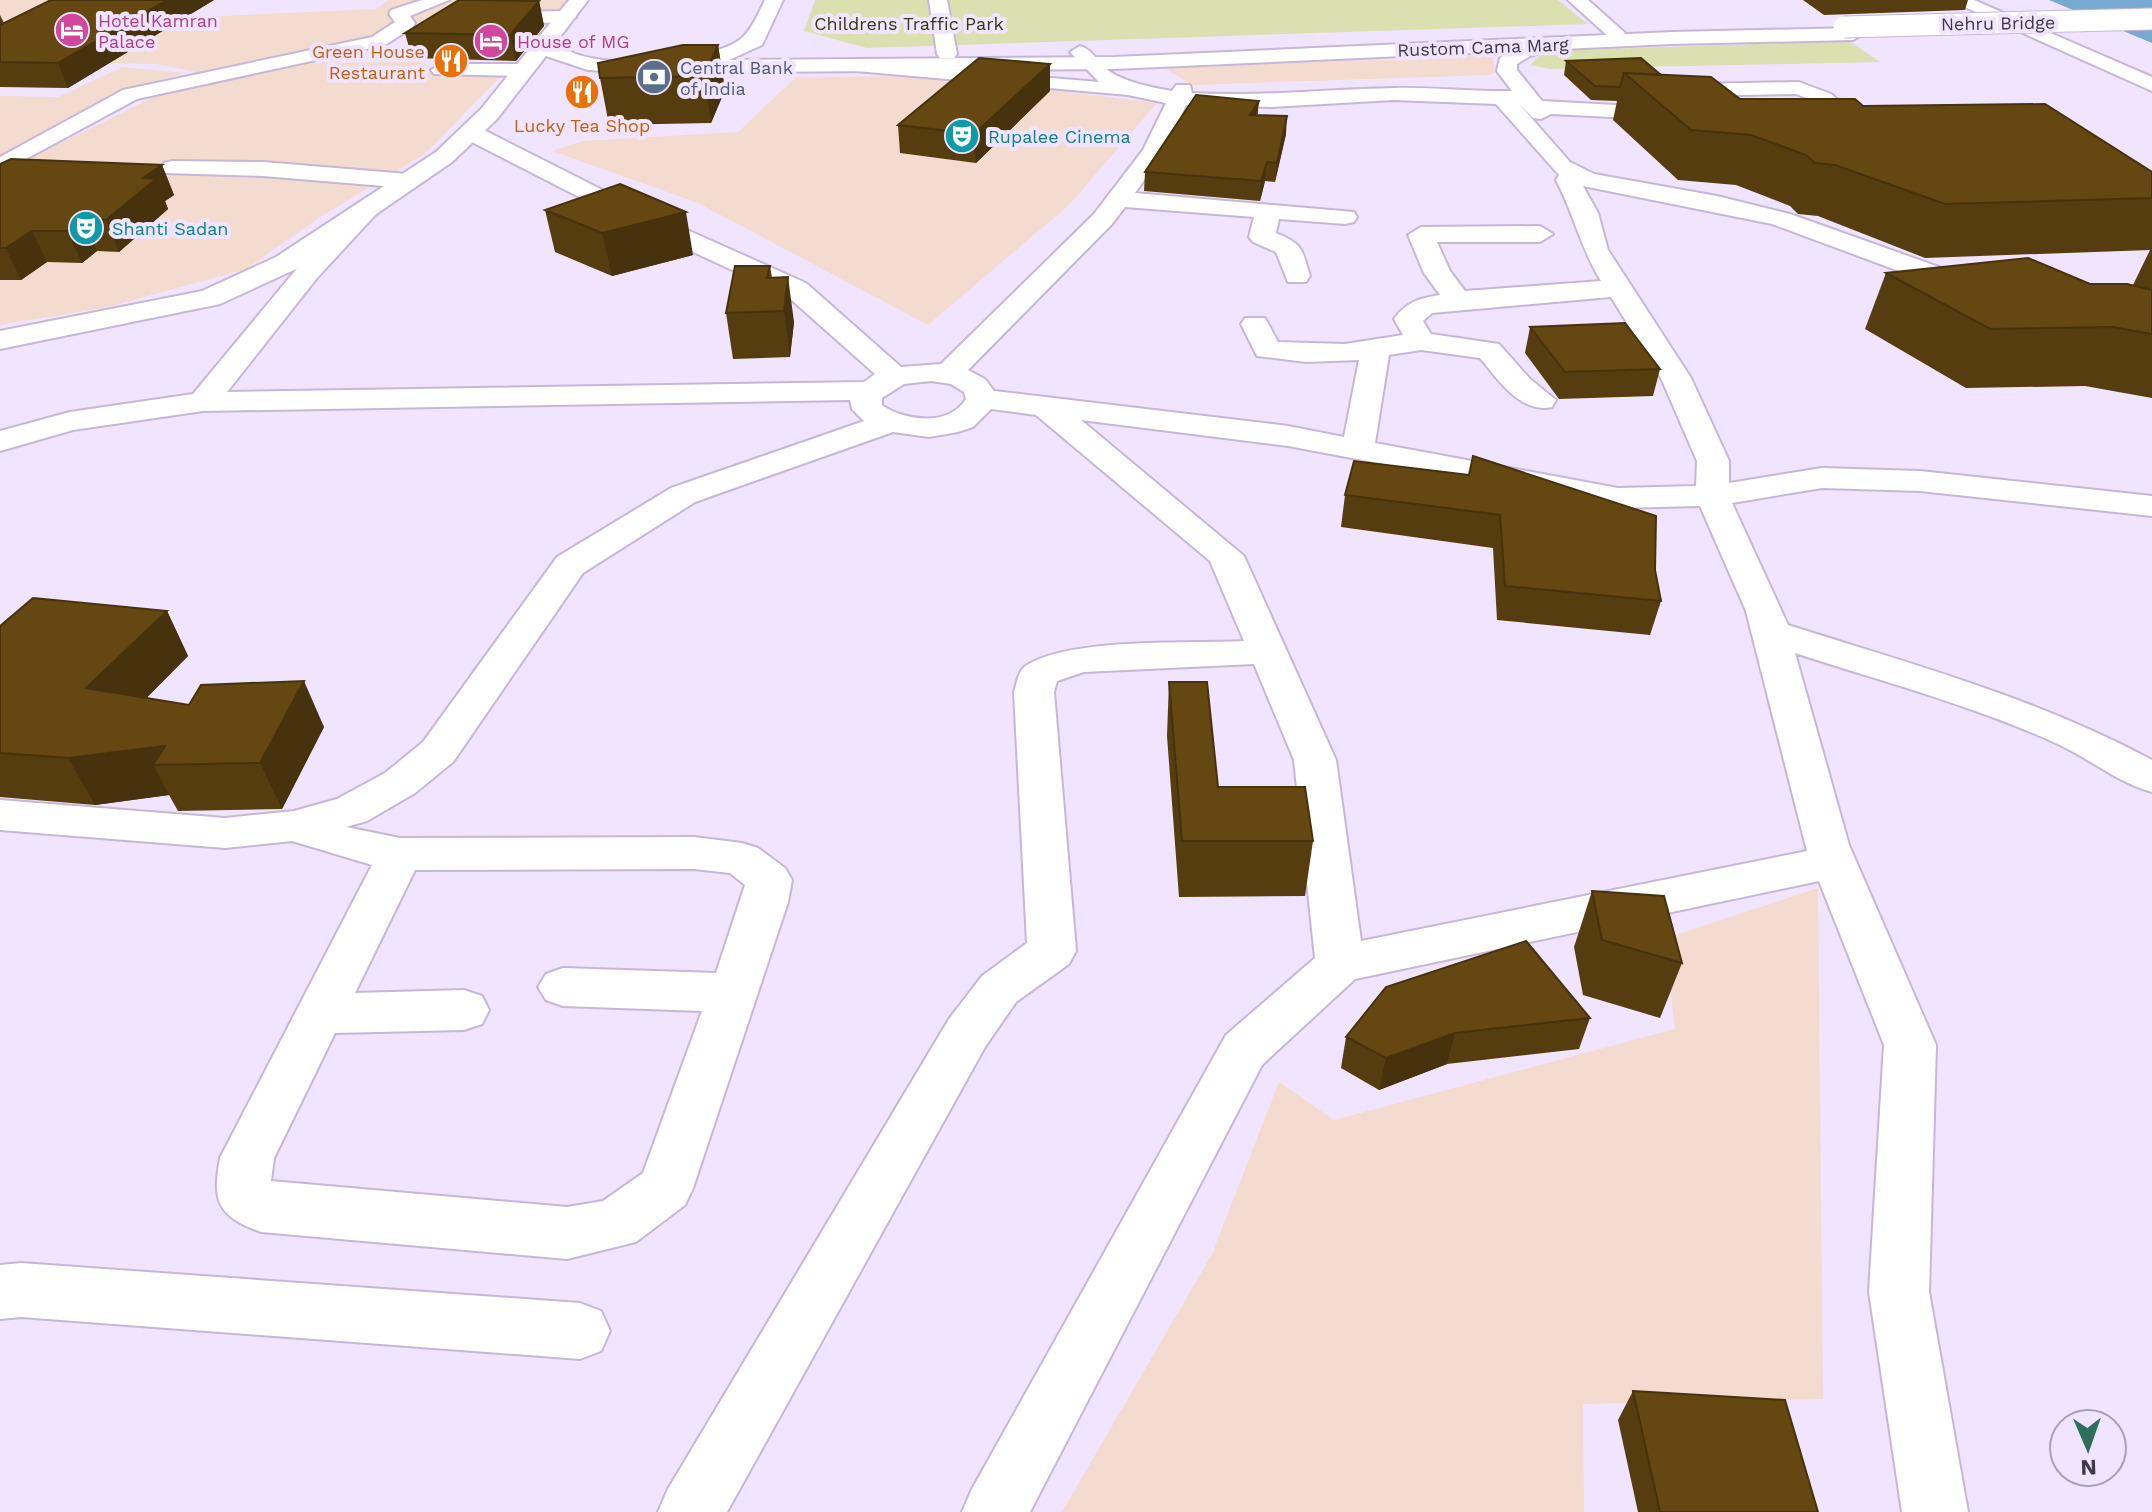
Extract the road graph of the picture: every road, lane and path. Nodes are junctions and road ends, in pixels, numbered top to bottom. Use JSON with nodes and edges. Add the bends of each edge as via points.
{"nodes":[{"id":1,"x":440,"y":0,"type":"edge"},
{"id":2,"x":500,"y":0,"type":"edge"},
{"id":3,"x":579,"y":0,"type":"edge"},
{"id":4,"x":938,"y":0,"type":"edge"},
{"id":5,"x":1577,"y":0,"type":"edge"},
{"id":6,"x":1958,"y":0,"type":"edge"},
{"id":7,"x":1978,"y":0,"type":"edge"},
{"id":8,"x":776,"y":1,"type":"edge"},
{"id":9,"x":567,"y":17,"type":"junction"},
{"id":10,"x":2152,"y":21,"type":"edge"},
{"id":11,"x":1849,"y":31,"type":"junction"},
{"id":12,"x":1616,"y":33,"type":"junction"},
{"id":13,"x":761,"y":34,"type":"junction"},
{"id":14,"x":547,"y":42,"type":"junction"},
{"id":15,"x":1554,"y":44,"type":"junction"},
{"id":16,"x":947,"y":54,"type":"junction"},
{"id":17,"x":1083,"y":57,"type":"junction"},
{"id":18,"x":1110,"y":57,"type":"junction"},
{"id":19,"x":855,"y":65,"type":"junction"},
{"id":20,"x":641,"y":67,"type":"junction"},
{"id":21,"x":441,"y":70,"type":"edge"},
{"id":22,"x":523,"y":70,"type":"junction"},
{"id":23,"x":2152,"y":75,"type":"edge"},
{"id":24,"x":2152,"y":85,"type":"edge"},
{"id":25,"x":1693,"y":90,"type":"edge"},
{"id":26,"x":1134,"y":91,"type":"junction"},
{"id":27,"x":1181,"y":94,"type":"junction"},
{"id":28,"x":1522,"y":97,"type":"junction"},
{"id":29,"x":502,"y":99,"type":"junction"},
{"id":30,"x":1683,"y":119,"type":"edge"},
{"id":31,"x":1821,"y":120,"type":"edge"},
{"id":32,"x":1851,"y":122,"type":"junction"},
{"id":33,"x":1879,"y":123,"type":"edge"},
{"id":34,"x":470,"y":132,"type":"junction"},
{"id":35,"x":444,"y":157,"type":"junction"},
{"id":36,"x":530,"y":163,"type":"junction"},
{"id":37,"x":0,"y":166,"type":"edge"},
{"id":38,"x":172,"y":168,"type":"dead end"},
{"id":39,"x":1572,"y":172,"type":"junction"},
{"id":40,"x":408,"y":181,"type":"junction"},
{"id":41,"x":1617,"y":185,"type":"junction"},
{"id":42,"x":1118,"y":199,"type":"junction"},
{"id":43,"x":368,"y":208,"type":"junction"},
{"id":44,"x":1268,"y":211,"type":"junction"},
{"id":45,"x":1345,"y":217,"type":"dead end"},
{"id":46,"x":1540,"y":234,"type":"dead end"},
{"id":47,"x":1297,"y":276,"type":"dead end"},
{"id":48,"x":1617,"y":288,"type":"junction"},
{"id":49,"x":1990,"y":294,"type":"edge"},
{"id":50,"x":1465,"y":299,"type":"junction"},
{"id":51,"x":1255,"y":324,"type":"dead end"},
{"id":52,"x":0,"y":340,"type":"edge"},
{"id":53,"x":1421,"y":341,"type":"junction"},
{"id":54,"x":1375,"y":350,"type":"junction"},
{"id":55,"x":1489,"y":350,"type":"junction"},
{"id":56,"x":948,"y":374,"type":"junction"},
{"id":57,"x":885,"y":397,"type":"junction"},
{"id":58,"x":981,"y":399,"type":"junction"},
{"id":59,"x":1541,"y":400,"type":"dead end"},
{"id":60,"x":203,"y":402,"type":"junction"},
{"id":61,"x":1043,"y":405,"type":"junction"},
{"id":62,"x":0,"y":441,"type":"edge"},
{"id":63,"x":1358,"y":448,"type":"junction"},
{"id":64,"x":1712,"y":496,"type":"junction"},
{"id":65,"x":2104,"y":501,"type":"junction"},
{"id":66,"x":2152,"y":506,"type":"edge"},
{"id":67,"x":2152,"y":535,"type":"edge"},
{"id":68,"x":1771,"y":632,"type":"junction"},
{"id":69,"x":1268,"y":652,"type":"junction"},
{"id":70,"x":2152,"y":778,"type":"edge"},
{"id":71,"x":0,"y":815,"type":"edge"},
{"id":72,"x":294,"y":826,"type":"junction"},
{"id":73,"x":400,"y":854,"type":"junction"},
{"id":74,"x":1834,"y":862,"type":"junction"},
{"id":75,"x":1340,"y":964,"type":"junction"},
{"id":76,"x":563,"y":987,"type":"dead end"},
{"id":77,"x":733,"y":993,"type":"junction"},
{"id":78,"x":464,"y":1010,"type":"dead end"},
{"id":79,"x":318,"y":1014,"type":"junction"},
{"id":80,"x":0,"y":1292,"type":"edge"},
{"id":81,"x":580,"y":1331,"type":"dead end"},
{"id":82,"x":691,"y":1512,"type":"edge"},
{"id":83,"x":995,"y":1512,"type":"edge"},
{"id":84,"x":1935,"y":1512,"type":"edge"}],
"edges":[{"from":1,"to":37,"type":"street","via":[[398,14],[406,23],[378,41],[130,94]]},
{"from":2,"to":9,"type":"street","via":[[486,18]]},
{"from":3,"to":9,"type":"main road"},
{"from":4,"to":16,"type":"street"},
{"from":5,"to":12,"type":"street"},
{"from":6,"to":24,"type":"main road"},
{"from":7,"to":23,"type":"main road"},
{"from":8,"to":13,"type":"main road"},
{"from":9,"to":14,"type":"main road"},
{"from":10,"to":11,"type":"main road","name":"Nehru Bridge","bridge":true},
{"from":11,"to":12,"type":"main road","name":"Rustom Cama Marg"},
{"from":11,"to":15,"type":"main road","name":"Rustom Cama Marg"},
{"from":12,"to":18,"type":"main road","name":"Rustom Cama Marg"},
{"from":13,"to":16,"type":"main road","name":"Rustom Cama Marg","via":[[781,47],[805,52]]},
{"from":13,"to":20,"type":"main road","name":"Rustom Cama Marg","via":[[744,48],[715,58]]},
{"from":14,"to":20,"type":"main road","name":"Rustom Cama Marg","via":[[556,54],[575,61]]},
{"from":14,"to":22,"type":"main road"},
{"from":15,"to":18,"type":"main road","name":"Rustom Cama Marg"},
{"from":15,"to":28,"type":"street","via":[[1514,54],[1507,62]]},
{"from":16,"to":17,"type":"main road","name":"Rustom Cama Marg"},
{"from":17,"to":18,"type":"main road","name":"Rustom Cama Marg"},
{"from":17,"to":19,"type":"main road","name":"Rustom Cama Marg"},
{"from":17,"to":26,"type":"street","via":[[1099,77]]},
{"from":18,"to":27,"type":"street","via":[[1138,77]]},
{"from":19,"to":20,"type":"main road","name":"Rustom Cama Marg"},
{"from":19,"to":26,"type":"street"},
{"from":20,"to":29,"type":"main road","via":[[553,80]]},
{"from":21,"to":22,"type":"street"},
{"from":22,"to":29,"type":"main road"},
{"from":25,"to":32,"type":"street","via":[[1799,88],[1824,98]]},
{"from":26,"to":27,"type":"street"},
{"from":27,"to":28,"type":"street"},
{"from":27,"to":42,"type":"street","via":[[1154,151]]},
{"from":28,"to":30,"type":"street"},
{"from":28,"to":39,"type":"street","via":[[1532,136]]},
{"from":28,"to":41,"type":"street","via":[[1571,149]]},
{"from":29,"to":34,"type":"main road"},
{"from":31,"to":32,"type":"street"},
{"from":32,"to":33,"type":"street"},
{"from":34,"to":35,"type":"main road"},
{"from":34,"to":36,"type":"street"},
{"from":35,"to":36,"type":"street"},
{"from":35,"to":40,"type":"main road"},
{"from":36,"to":57,"type":"street","via":[[796,289]]},
{"from":38,"to":40,"type":"street","via":[[263,169]]},
{"from":39,"to":41,"type":"street"},
{"from":39,"to":48,"type":"street","via":[[1570,189],[1586,213],[1595,250]]},
{"from":40,"to":43,"type":"main road"},
{"from":41,"to":49,"type":"street","via":[[1781,219]]},
{"from":42,"to":44,"type":"street"},
{"from":42,"to":56,"type":"street"},
{"from":43,"to":52,"type":"main road","via":[[286,263],[210,298]]},
{"from":43,"to":60,"type":"street","via":[[308,272]]},
{"from":44,"to":45,"type":"street"},
{"from":44,"to":47,"type":"street","via":[[1262,237],[1288,247]]},
{"from":46,"to":50,"type":"street","via":[[1421,235],[1437,273]]},
{"from":48,"to":50,"type":"street"},
{"from":48,"to":64,"type":"street","via":[[1676,378],[1713,461]]},
{"from":50,"to":53,"type":"street","via":[[1423,306],[1413,313],[1408,319]]},
{"from":50,"to":55,"type":"street","via":[[1493,326],[1499,344]]},
{"from":51,"to":54,"type":"street","via":[[1267,350]]},
{"from":53,"to":54,"type":"street"},
{"from":53,"to":55,"type":"street"},
{"from":54,"to":63,"type":"street"},
{"from":55,"to":59,"type":"street","via":[[1519,385]]},
{"from":56,"to":57,"type":"street"},
{"from":56,"to":58,"type":"street","via":[[975,385]]},
{"from":57,"to":58,"type":"street","via":[[927,427],[975,411]]},
{"from":57,"to":60,"type":"street"},
{"from":57,"to":72,"type":"street","via":[[683,495],[570,565],[438,752],[400,783],[352,810]]},
{"from":58,"to":61,"type":"street"},
{"from":60,"to":62,"type":"street","via":[[70,421]]},
{"from":61,"to":63,"type":"street"},
{"from":61,"to":69,"type":"street","via":[[1226,556]]},
{"from":63,"to":64,"type":"street","via":[[1618,498]]},
{"from":64,"to":65,"type":"street","via":[[1822,478],[1920,481]]},
{"from":64,"to":68,"type":"street"},
{"from":65,"to":66,"type":"street"},
{"from":65,"to":67,"type":"street"},
{"from":68,"to":70,"type":"street","via":[[1987,702],[2075,736]]},
{"from":68,"to":74,"type":"street"},
{"from":69,"to":75,"type":"street","via":[[1315,760]]},
{"from":69,"to":82,"type":"street","via":[[1079,660],[1039,674],[1034,692],[1052,951],[999,989],[967,1033]]},
{"from":71,"to":72,"type":"street","via":[[225,833]]},
{"from":72,"to":73,"type":"street"},
{"from":73,"to":77,"type":"street","via":[[694,853],[742,859],[769,880]]},
{"from":73,"to":79,"type":"street"},
{"from":74,"to":75,"type":"street"},
{"from":74,"to":84,"type":"street","via":[[1910,1045],[1899,1292]]},
{"from":75,"to":83,"type":"street","via":[[1244,1050]]},
{"from":76,"to":77,"type":"street"},
{"from":77,"to":79,"type":"street","via":[[665,1188],[616,1224],[567,1233],[261,1207],[242,1190],[247,1158]]},
{"from":78,"to":79,"type":"street"},
{"from":80,"to":81,"type":"street"}]}
